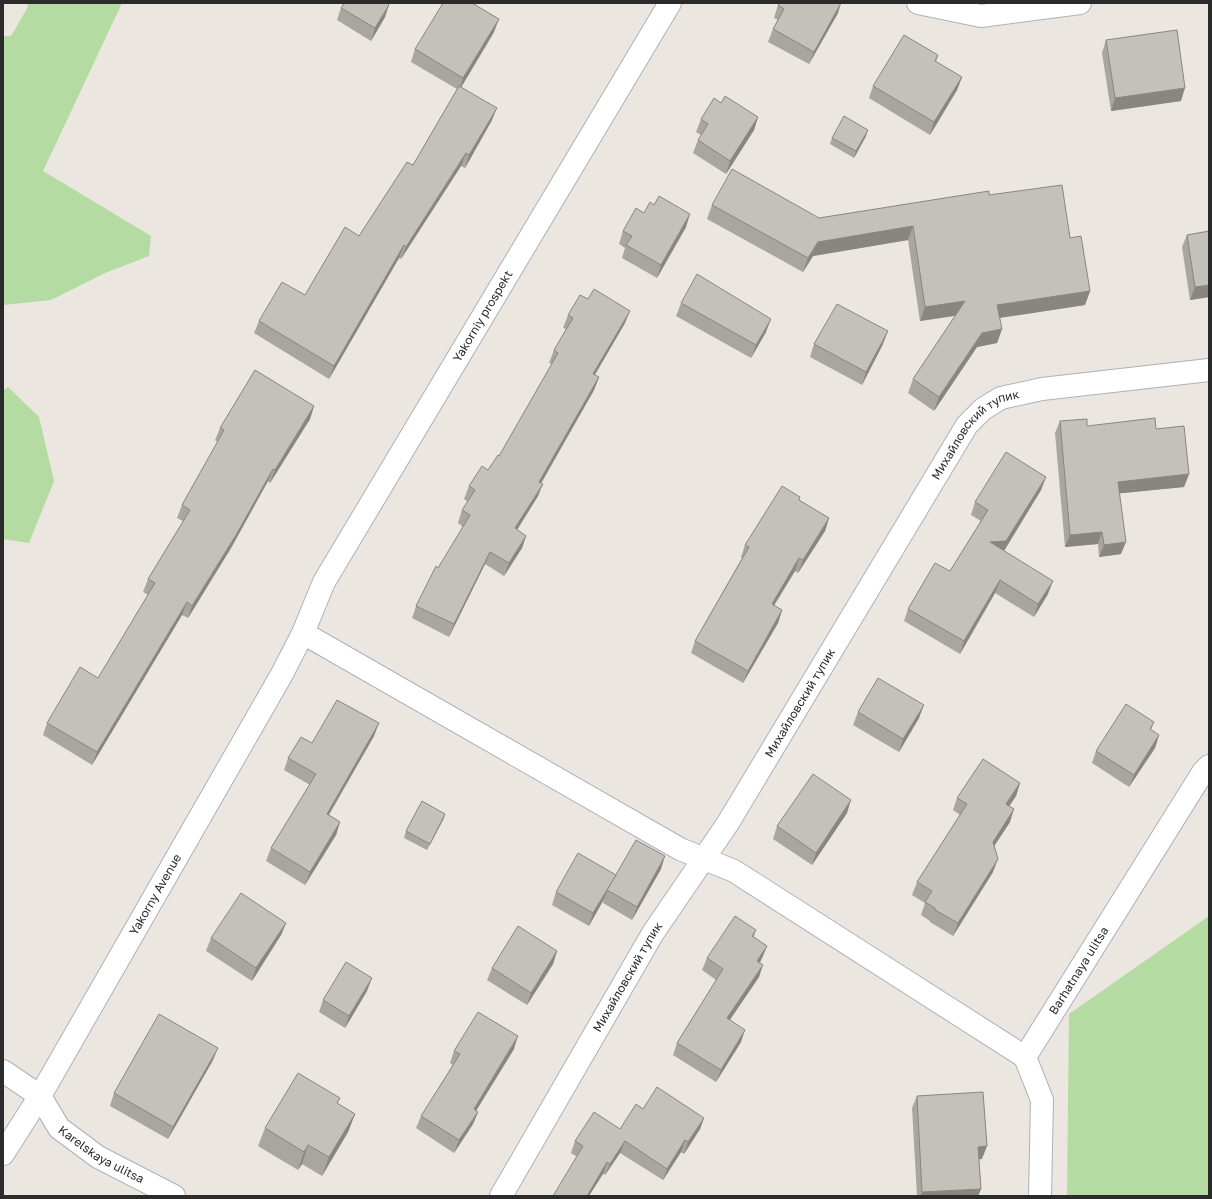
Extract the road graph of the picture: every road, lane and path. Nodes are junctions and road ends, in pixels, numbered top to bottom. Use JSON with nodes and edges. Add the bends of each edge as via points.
{"nodes":[{"id":1,"x":670,"y":3,"type":"edge"},
{"id":2,"x":918,"y":3,"type":"edge"},
{"id":3,"x":1080,"y":3,"type":"edge"},
{"id":4,"x":1209,"y":370,"type":"edge"},
{"id":5,"x":303,"y":633,"type":"junction"},
{"id":6,"x":1209,"y":766,"type":"edge"},
{"id":7,"x":704,"y":859,"type":"junction"},
{"id":8,"x":1025,"y":1057,"type":"junction"},
{"id":9,"x":3,"y":1072,"type":"edge"},
{"id":10,"x":40,"y":1096,"type":"junction"},
{"id":11,"x":3,"y":1154,"type":"edge"},
{"id":12,"x":174,"y":1196,"type":"edge"},
{"id":13,"x":501,"y":1196,"type":"edge"},
{"id":14,"x":1040,"y":1196,"type":"edge"}],
"edges":[{"from":1,"to":5,"type":"street","name":"Yakorniy prospekt","via":[[324,582]]},
{"from":2,"to":3,"type":"street","via":[[981,16]]},
{"from":4,"to":7,"type":"street","name":"Михайловский тупик","via":[[1042,389],[1001,398],[983,409],[967,425]]},
{"from":5,"to":7,"type":"street","via":[[680,850]]},
{"from":5,"to":10,"type":"street","name":"Yakorny Avenue"},
{"from":6,"to":8,"type":"street","name":"Barhatnaya ulitsa"},
{"from":7,"to":8,"type":"street","via":[[734,871]]},
{"from":7,"to":13,"type":"street","name":"Михайловский тупик","via":[[653,933]]},
{"from":8,"to":14,"type":"street","via":[[1042,1100]]},
{"from":9,"to":10,"type":"street","name":"Karelskaya ulitsa"},
{"from":10,"to":11,"type":"street","name":"Yakorny Avenue"},
{"from":10,"to":12,"type":"street","name":"Karelskaya ulitsa","via":[[60,1128],[98,1157]]}]}
